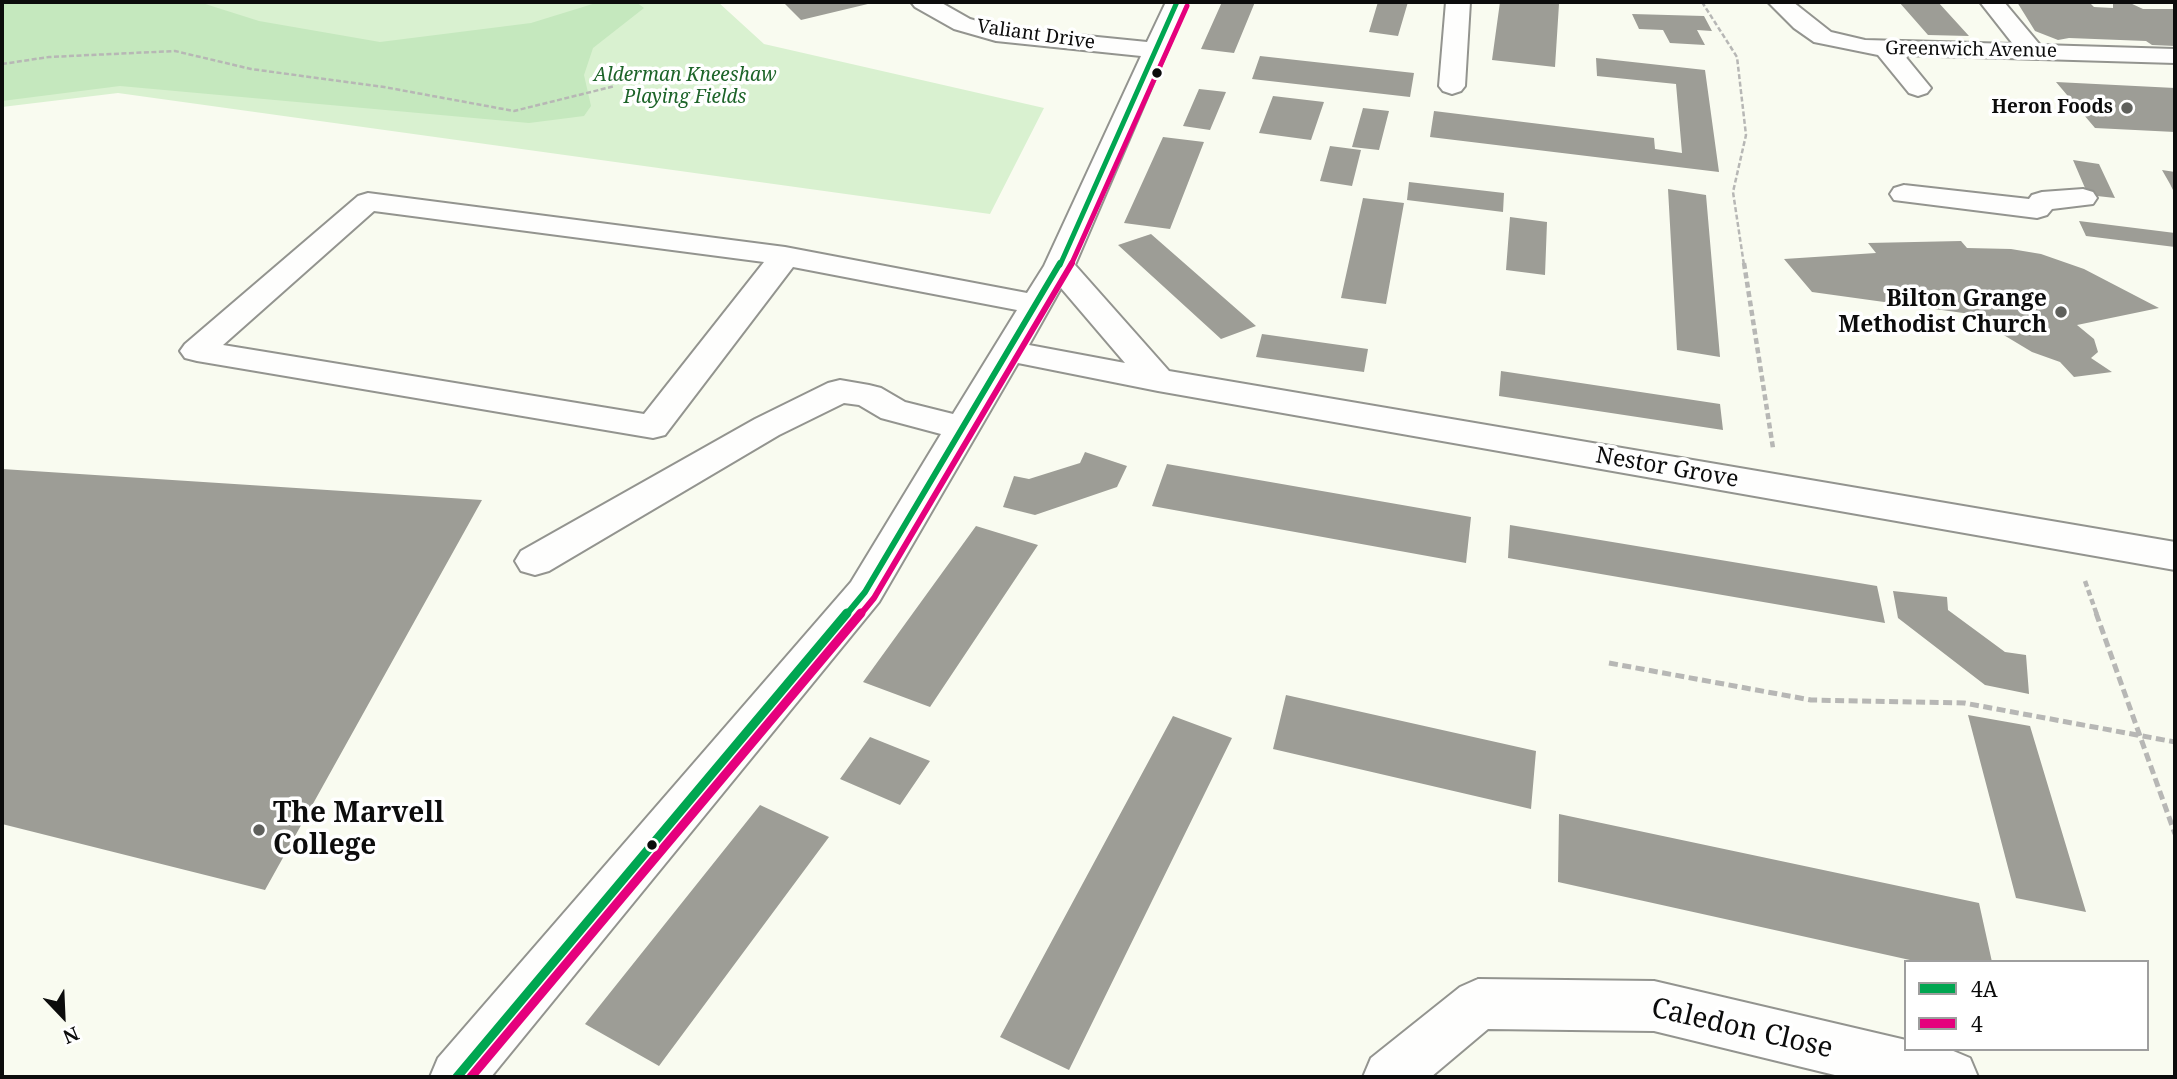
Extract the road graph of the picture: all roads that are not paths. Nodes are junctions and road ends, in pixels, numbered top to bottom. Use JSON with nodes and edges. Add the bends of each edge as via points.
{"nodes":[{"id":1,"x":923,"y":2,"type":"edge"},
{"id":2,"x":1177,"y":2,"type":"edge"},
{"id":3,"x":1458,"y":2,"type":"edge"},
{"id":4,"x":1780,"y":2,"type":"edge"},
{"id":5,"x":1992,"y":2,"type":"edge"},
{"id":6,"x":1885,"y":48,"type":"junction"},
{"id":7,"x":1154,"y":50,"type":"junction"},
{"id":8,"x":2031,"y":51,"type":"junction"},
{"id":9,"x":2175,"y":56,"type":"edge"},
{"id":10,"x":1452,"y":86,"type":"dead end"},
{"id":11,"x":1918,"y":88,"type":"dead end"},
{"id":12,"x":1903,"y":194,"type":"dead end"},
{"id":13,"x":2083,"y":198,"type":"dead end"},
{"id":14,"x":785,"y":256,"type":"junction"},
{"id":15,"x":1059,"y":266,"type":"junction"},
{"id":16,"x":1036,"y":304,"type":"junction"},
{"id":17,"x":1009,"y":351,"type":"junction"},
{"id":18,"x":1158,"y":380,"type":"junction"},
{"id":19,"x":963,"y":428,"type":"junction"},
{"id":20,"x":2175,"y":556,"type":"edge"},
{"id":21,"x":535,"y":561,"type":"dead end"},
{"id":22,"x":457,"y":1077,"type":"edge"},
{"id":23,"x":1390,"y":1077,"type":"edge"},
{"id":24,"x":1951,"y":1077,"type":"edge"}],
"edges":[{"from":1,"to":7,"type":"street","name":"Valiant Drive","via":[[962,24],[996,34]]},
{"from":2,"to":7,"type":"street"},
{"from":3,"to":10,"type":"street"},
{"from":4,"to":6,"type":"street","name":"Greenwich Avenue","via":[[1824,37]]},
{"from":5,"to":8,"type":"street"},
{"from":6,"to":8,"type":"street","name":"Greenwich Avenue"},
{"from":6,"to":11,"type":"street"},
{"from":7,"to":15,"type":"street"},
{"from":8,"to":9,"type":"street","name":"Greenwich Avenue"},
{"from":12,"to":13,"type":"street","via":[[2037,209],[2042,201]]},
{"from":14,"to":14,"type":"street","via":[[653,427],[197,351],[368,202]]},
{"from":14,"to":16,"type":"street"},
{"from":15,"to":16,"type":"street"},
{"from":15,"to":18,"type":"street"},
{"from":16,"to":17,"type":"street"},
{"from":17,"to":18,"type":"street","name":"Nestor Grove"},
{"from":17,"to":19,"type":"street"},
{"from":18,"to":20,"type":"street","name":"Nestor Grove"},
{"from":19,"to":21,"type":"street","via":[[893,411],[869,396],[840,391],[767,427]]},
{"from":19,"to":22,"type":"street","via":[[865,592]]},
{"from":23,"to":24,"type":"street","name":"Caledon Close","via":[[1478,1003],[1654,1006]]}]}
